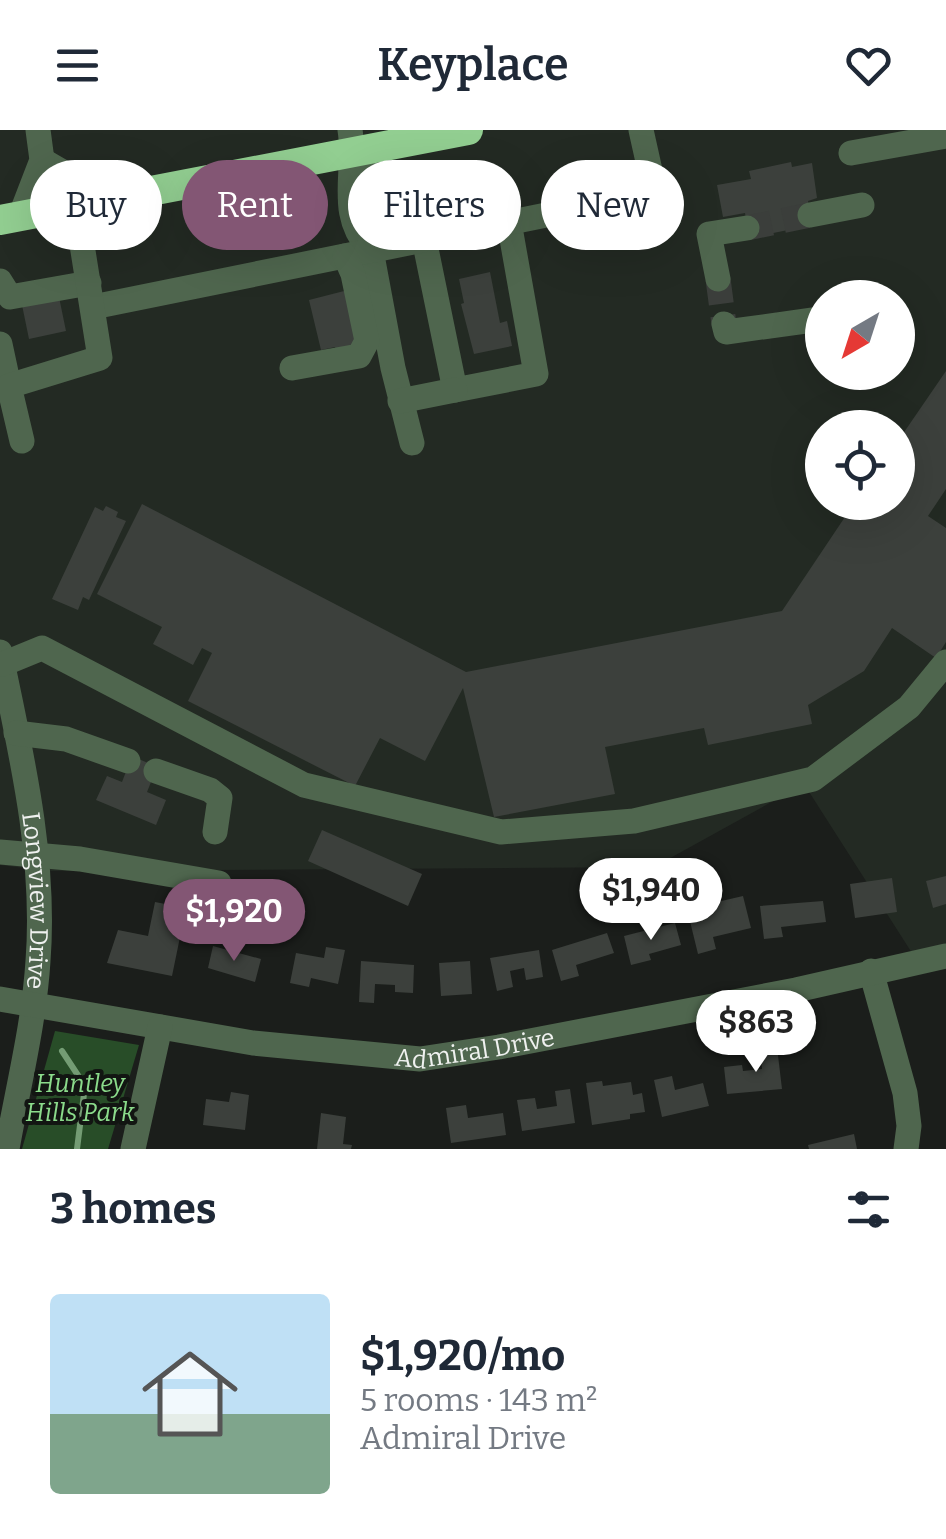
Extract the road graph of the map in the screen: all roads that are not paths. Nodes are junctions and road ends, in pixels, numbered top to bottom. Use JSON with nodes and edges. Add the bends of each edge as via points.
{"nodes":[{"id":1,"x":38,"y":130,"type":"edge"},
{"id":2,"x":468,"y":130,"type":"edge"},
{"id":3,"x":641,"y":130,"type":"edge"},
{"id":4,"x":946,"y":136,"type":"edge"},
{"id":5,"x":352,"y":141,"type":"edge"},
{"id":6,"x":850,"y":154,"type":"dead end"},
{"id":7,"x":42,"y":160,"type":"edge"},
{"id":8,"x":30,"y":182,"type":"edge"},
{"id":9,"x":162,"y":188,"type":"edge"},
{"id":10,"x":862,"y":205,"type":"dead end"},
{"id":11,"x":810,"y":215,"type":"tunnel mouth"},
{"id":12,"x":10,"y":218,"type":"edge"},
{"id":13,"x":521,"y":220,"type":"edge"},
{"id":14,"x":747,"y":228,"type":"tunnel mouth"},
{"id":15,"x":83,"y":250,"type":"edge"},
{"id":16,"x":372,"y":250,"type":"joint"},
{"id":17,"x":426,"y":250,"type":"edge"},
{"id":18,"x":514,"y":250,"type":"edge"},
{"id":19,"x":345,"y":256,"type":"junction"},
{"id":20,"x":718,"y":280,"type":"tunnel mouth"},
{"id":21,"x":90,"y":295,"type":"junction"},
{"id":22,"x":3,"y":297,"type":"edge"},
{"id":23,"x":805,"y":320,"type":"edge"},
{"id":24,"x":724,"y":324,"type":"dead end"},
{"id":25,"x":0,"y":344,"type":"edge"},
{"id":26,"x":292,"y":368,"type":"dead end"},
{"id":27,"x":5,"y":387,"type":"edge"},
{"id":28,"x":455,"y":390,"type":"junction"},
{"id":29,"x":400,"y":401,"type":"junction"},
{"id":30,"x":22,"y":441,"type":"dead end"},
{"id":31,"x":412,"y":444,"type":"dead end"},
{"id":32,"x":1,"y":658,"type":"edge"},
{"id":33,"x":946,"y":662,"type":"edge"},
{"id":34,"x":5,"y":704,"type":"edge"},
{"id":35,"x":16,"y":733,"type":"junction"},
{"id":36,"x":11,"y":761,"type":"edge"},
{"id":37,"x":128,"y":761,"type":"dead end"},
{"id":38,"x":156,"y":771,"type":"dead end"},
{"id":39,"x":215,"y":832,"type":"dead end"},
{"id":40,"x":0,"y":852,"type":"edge"},
{"id":41,"x":37,"y":856,"type":"junction"},
{"id":42,"x":218,"y":884,"type":"dead end"},
{"id":43,"x":946,"y":956,"type":"edge"},
{"id":44,"x":872,"y":971,"type":"junction"},
{"id":45,"x":0,"y":999,"type":"edge"},
{"id":46,"x":32,"y":1004,"type":"junction"},
{"id":47,"x":160,"y":1026,"type":"junction"},
{"id":48,"x":7,"y":1149,"type":"edge"},
{"id":49,"x":133,"y":1149,"type":"edge"},
{"id":50,"x":906,"y":1149,"type":"edge"}],
"edges":[{"from":1,"to":7,"type":"street"},
{"from":2,"to":5,"type":"highway"},
{"from":3,"to":13,"type":"street","via":[[655,193]]},
{"from":4,"to":6,"type":"street"},
{"from":5,"to":9,"type":"highway"},
{"from":8,"to":12,"type":"street"},
{"from":10,"to":11,"type":"street"},
{"from":14,"to":20,"type":"street","via":[[710,234]]},
{"from":15,"to":21,"type":"street"},
{"from":16,"to":19,"type":"street"},
{"from":16,"to":29,"type":"street"},
{"from":17,"to":28,"type":"street"},
{"from":18,"to":28,"type":"street","via":[[536,374]]},
{"from":19,"to":21,"type":"street"},
{"from":19,"to":26,"type":"street","via":[[368,342],[360,356]]},
{"from":21,"to":22,"type":"street"},
{"from":21,"to":27,"type":"street","via":[[100,358]]},
{"from":23,"to":24,"type":"street","via":[[726,332]]},
{"from":25,"to":27,"type":"street"},
{"from":27,"to":30,"type":"street"},
{"from":28,"to":29,"type":"street"},
{"from":29,"to":31,"type":"street"},
{"from":32,"to":33,"type":"street","via":[[42,648],[304,785],[501,832],[634,821],[812,779],[909,706]]},
{"from":32,"to":34,"type":"street","name":"Longview Drive"},
{"from":34,"to":35,"type":"street","name":"Longview Drive"},
{"from":35,"to":36,"type":"street","name":"Longview Drive"},
{"from":35,"to":37,"type":"street","via":[[66,739]]},
{"from":36,"to":41,"type":"street","name":"Longview Drive"},
{"from":38,"to":39,"type":"street","via":[[220,798]]},
{"from":40,"to":41,"type":"street"},
{"from":41,"to":42,"type":"street"},
{"from":41,"to":46,"type":"street","name":"Longview Drive"},
{"from":43,"to":44,"type":"street","name":"Admiral Drive"},
{"from":44,"to":47,"type":"street","name":"Admiral Drive","via":[[420,1058],[253,1043]]},
{"from":44,"to":50,"type":"street","via":[[905,1093]]},
{"from":45,"to":46,"type":"street","name":"Admiral Drive"},
{"from":46,"to":47,"type":"street","name":"Admiral Drive"},
{"from":46,"to":48,"type":"street","name":"Longview Drive"},
{"from":47,"to":49,"type":"street"}]}
